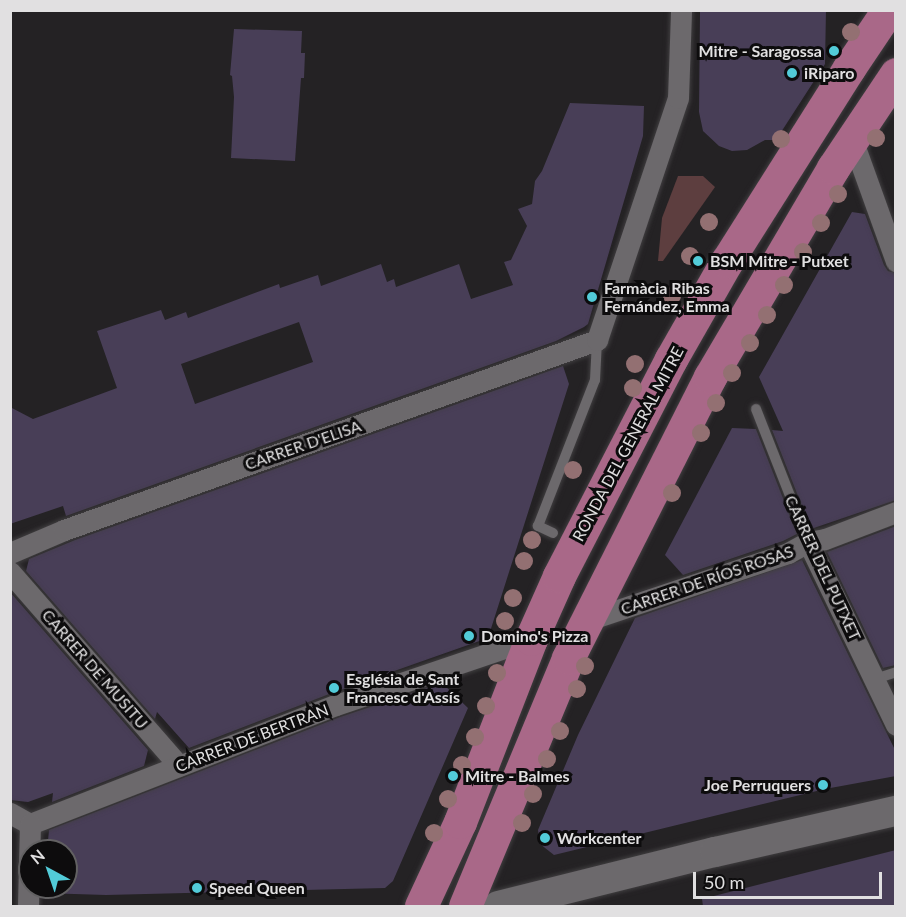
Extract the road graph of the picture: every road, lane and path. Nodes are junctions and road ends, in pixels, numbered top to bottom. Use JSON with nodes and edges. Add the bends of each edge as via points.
{"nodes":[{"id":1,"x":681,"y":10,"type":"edge"},
{"id":2,"x":888,"y":10,"type":"edge"},
{"id":3,"x":895,"y":75,"type":"edge"},
{"id":4,"x":852,"y":140,"type":"junction"},
{"id":5,"x":896,"y":261,"type":"edge"},
{"id":6,"x":597,"y":340,"type":"junction"},
{"id":7,"x":756,"y":409,"type":"dead end"},
{"id":8,"x":896,"y":512,"type":"edge"},
{"id":9,"x":553,"y":533,"type":"dead end"},
{"id":10,"x":808,"y":542,"type":"junction"},
{"id":11,"x":10,"y":553,"type":"edge"},
{"id":12,"x":10,"y":572,"type":"edge"},
{"id":13,"x":585,"y":621,"type":"junction"},
{"id":14,"x":531,"y":639,"type":"junction"},
{"id":15,"x":896,"y":672,"type":"edge"},
{"id":16,"x":875,"y":679,"type":"junction"},
{"id":17,"x":896,"y":725,"type":"edge"},
{"id":18,"x":179,"y":766,"type":"junction"},
{"id":19,"x":896,"y":811,"type":"edge"},
{"id":20,"x":10,"y":813,"type":"edge"},
{"id":21,"x":30,"y":824,"type":"junction"},
{"id":22,"x":28,"y":906,"type":"edge"},
{"id":23,"x":422,"y":906,"type":"edge"},
{"id":24,"x":465,"y":906,"type":"edge"},
{"id":25,"x":498,"y":906,"type":"edge"}],
"edges":[{"from":1,"to":6,"type":"street","via":[[678,98]]},
{"from":2,"to":14,"type":"main road","name":"RONDA DEL GENERAL MITRE","via":[[727,261],[671,359],[559,576]]},
{"from":3,"to":4,"type":"main road"},
{"from":4,"to":5,"type":"street"},
{"from":4,"to":13,"type":"main road","via":[[710,377]]},
{"from":6,"to":9,"type":"lane","via":[[595,380],[538,526]]},
{"from":6,"to":11,"type":"street","name":"CARRER D'ELISA"},
{"from":7,"to":10,"type":"lane","name":"CARRER DEL PUTXET"},
{"from":8,"to":10,"type":"street","name":"CARRER DE RÍOS ROSAS"},
{"from":10,"to":13,"type":"street","name":"CARRER DE RÍOS ROSAS","via":[[788,553]]},
{"from":10,"to":16,"type":"street","name":"CARRER DEL PUTXET"},
{"from":12,"to":18,"type":"street","name":"CARRER DE MUSITU"},
{"from":13,"to":14,"type":"main road"},
{"from":13,"to":24,"type":"main road"},
{"from":14,"to":18,"type":"street","name":"CARRER DE BERTRAN","via":[[336,705]]},
{"from":14,"to":23,"type":"main road","name":"RONDA DEL GENERAL MITRE","via":[[460,822]]},
{"from":15,"to":16,"type":"lane"},
{"from":16,"to":17,"type":"street","name":"CARRER DEL PUTXET"},
{"from":18,"to":21,"type":"street","name":"CARRER DE BERTRAN"},
{"from":19,"to":25,"type":"main road"},
{"from":20,"to":21,"type":"street"},
{"from":21,"to":22,"type":"street"}]}
